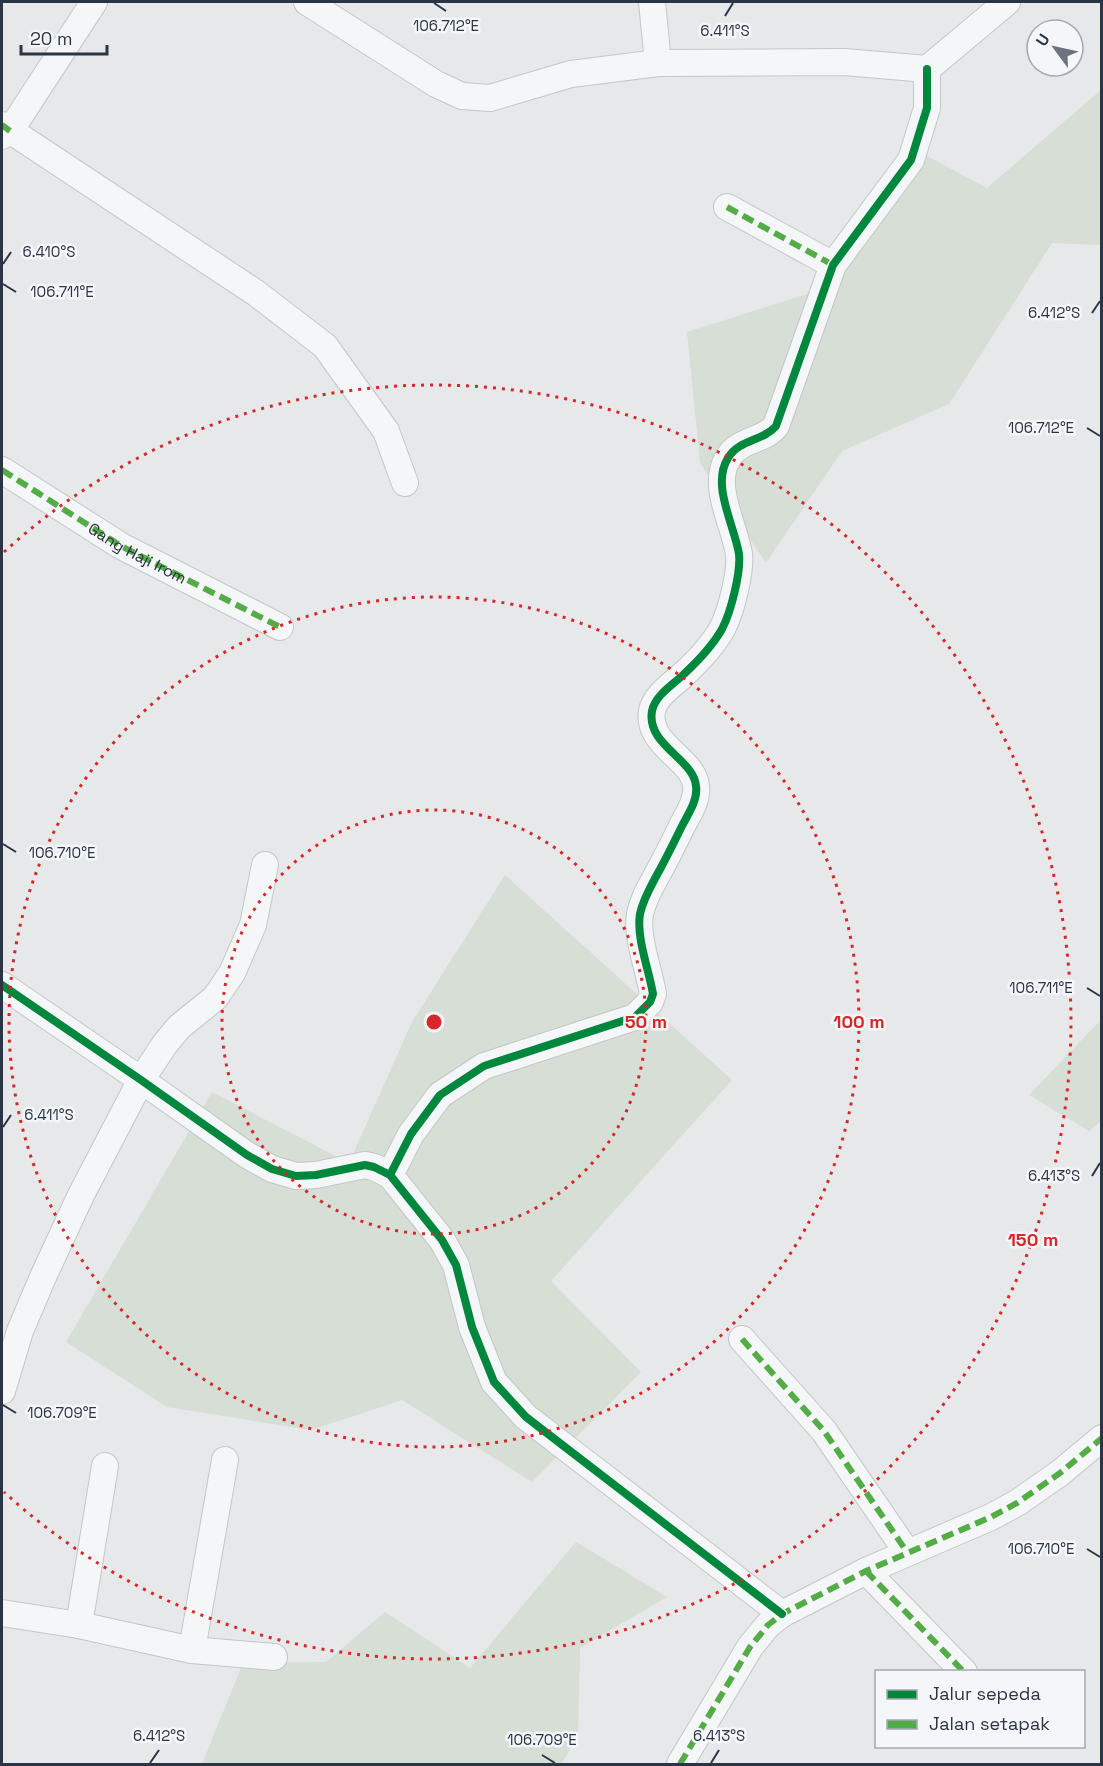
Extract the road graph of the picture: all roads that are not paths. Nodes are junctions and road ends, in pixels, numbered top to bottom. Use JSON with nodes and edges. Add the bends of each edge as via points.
{"nodes":[{"id":1,"x":94,"y":2,"type":"edge"},
{"id":2,"x":307,"y":2,"type":"edge"},
{"id":3,"x":652,"y":2,"type":"edge"},
{"id":4,"x":1007,"y":2,"type":"edge"},
{"id":5,"x":658,"y":63,"type":"junction"},
{"id":6,"x":927,"y":69,"type":"junction"},
{"id":7,"x":4,"y":130,"type":"edge"},
{"id":8,"x":727,"y":207,"type":"dead end"},
{"id":9,"x":833,"y":265,"type":"junction"},
{"id":10,"x":2,"y":470,"type":"edge"},
{"id":11,"x":405,"y":483,"type":"dead end"},
{"id":12,"x":280,"y":627,"type":"dead end"},
{"id":13,"x":265,"y":865,"type":"dead end"},
{"id":14,"x":2,"y":985,"type":"edge"},
{"id":15,"x":141,"y":1080,"type":"junction"},
{"id":16,"x":390,"y":1175,"type":"junction"},
{"id":17,"x":742,"y":1339,"type":"dead end"},
{"id":18,"x":2,"y":1391,"type":"edge"},
{"id":19,"x":1101,"y":1438,"type":"edge"},
{"id":20,"x":225,"y":1460,"type":"dead end"},
{"id":21,"x":105,"y":1466,"type":"dead end"},
{"id":22,"x":907,"y":1552,"type":"junction"},
{"id":23,"x":866,"y":1571,"type":"junction"},
{"id":24,"x":2,"y":1613,"type":"edge"},
{"id":25,"x":782,"y":1614,"type":"junction"},
{"id":26,"x":80,"y":1625,"type":"junction"},
{"id":27,"x":192,"y":1650,"type":"junction"},
{"id":28,"x":274,"y":1657,"type":"dead end"},
{"id":29,"x":963,"y":1670,"type":"edge"},
{"id":30,"x":680,"y":1764,"type":"edge"}],
"edges":[{"from":1,"to":7,"type":"street"},
{"from":2,"to":5,"type":"street","via":[[436,84],[462,96],[490,98],[571,74]]},
{"from":3,"to":5,"type":"street"},
{"from":4,"to":6,"type":"street"},
{"from":5,"to":6,"type":"street","via":[[844,62]]},
{"from":6,"to":9,"type":"street","via":[[927,108],[911,160]]},
{"from":7,"to":11,"type":"street","via":[[256,293],[325,346],[386,431]]},
{"from":8,"to":9,"type":"street"},
{"from":9,"to":16,"type":"street","via":[[776,426],[734,450],[722,469],[721,483],[739,555],[735,587],[723,627],[687,672],[659,696],[652,709],[658,737],[693,775],[697,786],[690,810],[639,916],[653,994],[650,1002],[634,1017],[484,1066],[440,1095],[411,1134]]},
{"from":10,"to":12,"type":"street","name":"Gang Haji Irom","via":[[121,546]]},
{"from":13,"to":15,"type":"street","via":[[253,925],[232,973],[215,998],[179,1027]]},
{"from":14,"to":15,"type":"street"},
{"from":15,"to":16,"type":"street","via":[[272,1169],[296,1176],[365,1165]]},
{"from":15,"to":18,"type":"street","via":[[43,1277],[20,1331]]},
{"from":16,"to":25,"type":"street","via":[[442,1240],[456,1265],[472,1326],[494,1382],[525,1417]]},
{"from":17,"to":22,"type":"street","via":[[824,1431]]},
{"from":19,"to":22,"type":"street","via":[[1017,1503]]},
{"from":20,"to":27,"type":"street"},
{"from":21,"to":26,"type":"street"},
{"from":22,"to":23,"type":"street"},
{"from":23,"to":25,"type":"street"},
{"from":23,"to":29,"type":"street"},
{"from":24,"to":26,"type":"street"},
{"from":25,"to":30,"type":"street","via":[[750,1647]]},
{"from":26,"to":27,"type":"street"},
{"from":27,"to":28,"type":"street"}]}
